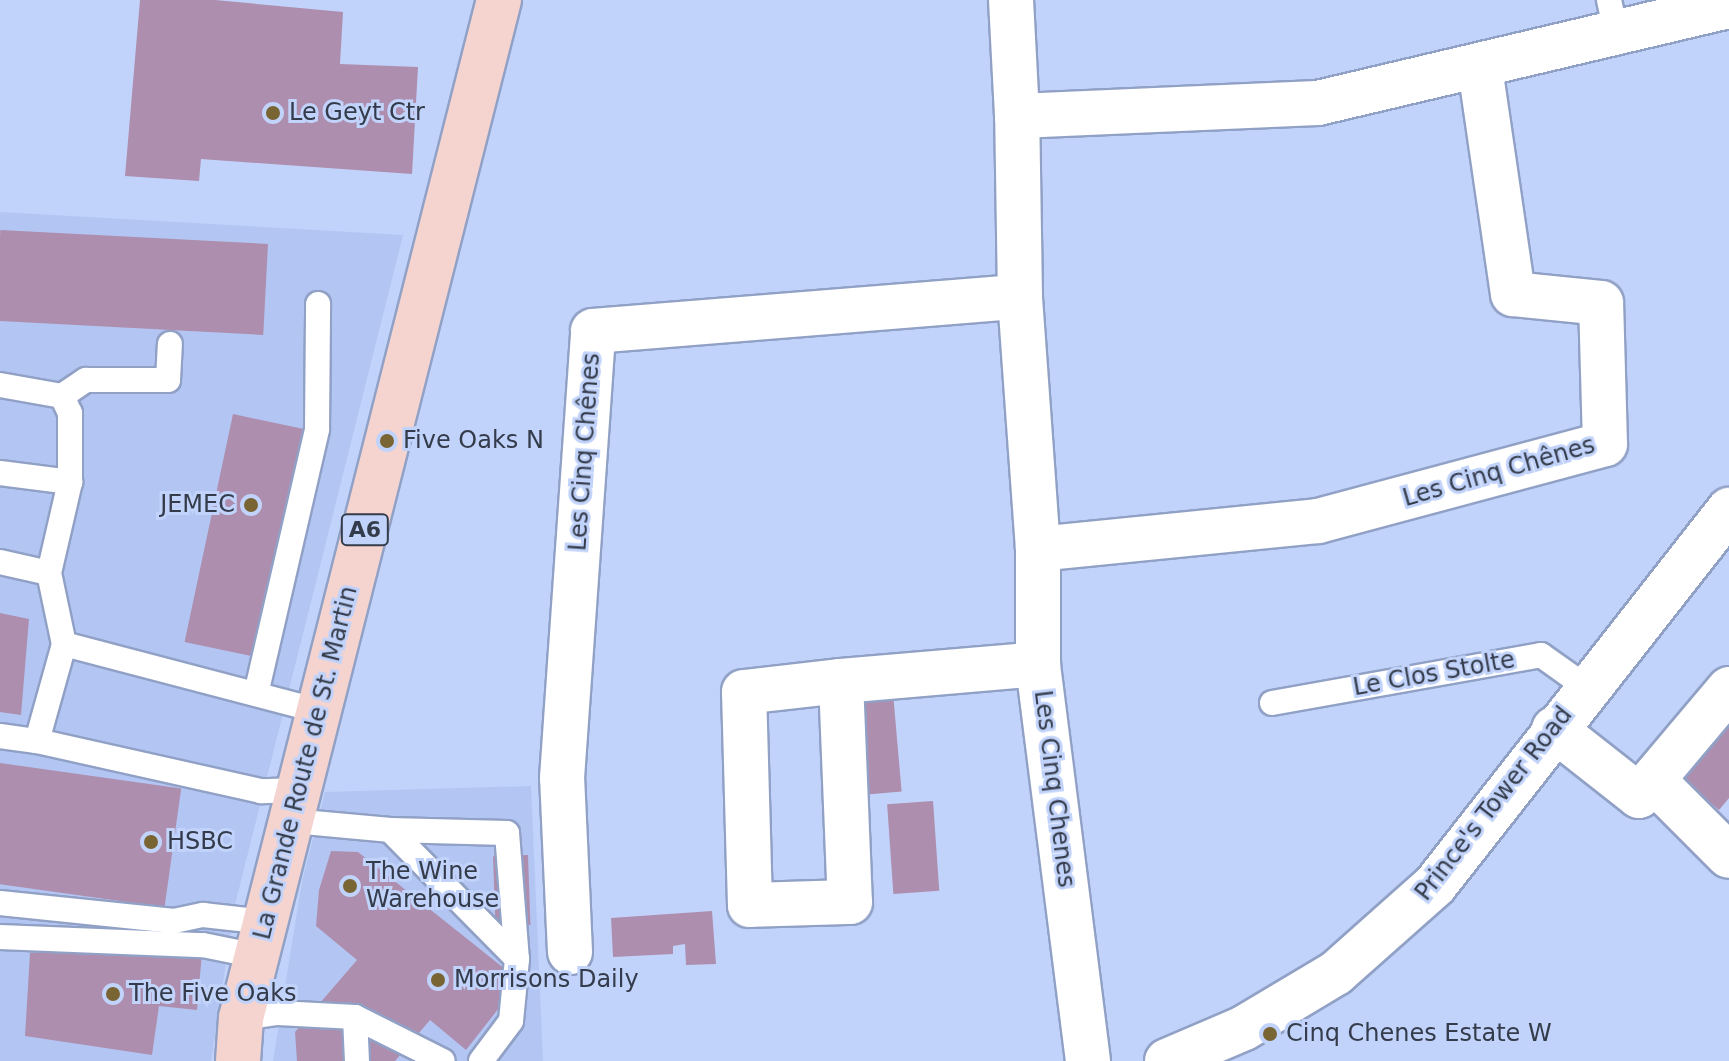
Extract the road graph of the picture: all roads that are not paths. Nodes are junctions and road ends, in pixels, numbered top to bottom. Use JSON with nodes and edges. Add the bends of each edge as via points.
{"nodes":[{"id":1,"x":499,"y":0,"type":"edge"},
{"id":2,"x":1011,"y":0,"type":"edge"},
{"id":3,"x":1729,"y":6,"type":"edge"},
{"id":4,"x":1612,"y":16,"type":"edge"},
{"id":5,"x":1480,"y":69,"type":"junction"},
{"id":6,"x":1017,"y":116,"type":"junction"},
{"id":7,"x":1020,"y":297,"type":"junction"},
{"id":8,"x":318,"y":304,"type":"dead end"},
{"id":9,"x":170,"y":344,"type":"dead end"},
{"id":10,"x":0,"y":385,"type":"edge"},
{"id":11,"x":62,"y":396,"type":"junction"},
{"id":12,"x":0,"y":473,"type":"edge"},
{"id":13,"x":70,"y":482,"type":"junction"},
{"id":14,"x":1729,"y":510,"type":"edge"},
{"id":15,"x":1038,"y":549,"type":"junction"},
{"id":16,"x":0,"y":562,"type":"edge"},
{"id":17,"x":49,"y":573,"type":"junction"},
{"id":18,"x":64,"y":644,"type":"junction"},
{"id":19,"x":1038,"y":664,"type":"junction"},
{"id":20,"x":841,"y":681,"type":"junction"},
{"id":21,"x":1586,"y":687,"type":"junction"},
{"id":22,"x":1729,"y":689,"type":"edge"},
{"id":23,"x":256,"y":694,"type":"junction"},
{"id":24,"x":1272,"y":703,"type":"dead end"},
{"id":25,"x":319,"y":711,"type":"junction"},
{"id":26,"x":1554,"y":729,"type":"junction"},
{"id":27,"x":0,"y":736,"type":"edge"},
{"id":28,"x":37,"y":741,"type":"junction"},
{"id":29,"x":1653,"y":780,"type":"junction"},
{"id":30,"x":295,"y":805,"type":"junction"},
{"id":31,"x":390,"y":830,"type":"junction"},
{"id":32,"x":1729,"y":856,"type":"edge"},
{"id":33,"x":0,"y":903,"type":"edge"},
{"id":34,"x":0,"y":937,"type":"edge"},
{"id":35,"x":261,"y":939,"type":"junction"},
{"id":36,"x":570,"y":952,"type":"dead end"},
{"id":37,"x":517,"y":959,"type":"junction"},
{"id":38,"x":355,"y":1017,"type":"junction"},
{"id":39,"x":241,"y":1018,"type":"junction"},
{"id":40,"x":238,"y":1061,"type":"edge"},
{"id":41,"x":357,"y":1061,"type":"edge"},
{"id":42,"x":443,"y":1061,"type":"edge"},
{"id":43,"x":481,"y":1061,"type":"edge"},
{"id":44,"x":1088,"y":1061,"type":"edge"},
{"id":45,"x":1167,"y":1061,"type":"edge"}],
"edges":[{"from":1,"to":25,"type":"main road","name":"La Grande Route de St. Martin","number":"A6"},
{"from":2,"to":6,"type":"street"},
{"from":3,"to":4,"type":"street"},
{"from":4,"to":5,"type":"street"},
{"from":5,"to":6,"type":"street","via":[[1318,103]]},
{"from":5,"to":15,"type":"street","name":"Les Cinq Chênes","via":[[1513,294],[1601,303],[1605,444],[1318,521]]},
{"from":6,"to":7,"type":"street"},
{"from":7,"to":15,"type":"street"},
{"from":7,"to":36,"type":"street","name":"Les Cinq Chênes","via":[[593,331],[562,778]]},
{"from":8,"to":23,"type":"lane","via":[[317,429]]},
{"from":9,"to":11,"type":"lane","via":[[168,380],[86,380]]},
{"from":10,"to":11,"type":"lane"},
{"from":11,"to":13,"type":"lane","via":[[70,413]]},
{"from":12,"to":13,"type":"lane"},
{"from":13,"to":17,"type":"lane"},
{"from":14,"to":21,"type":"street","name":"Prince's Tower Road"},
{"from":15,"to":19,"type":"street"},
{"from":16,"to":17,"type":"lane"},
{"from":17,"to":18,"type":"lane"},
{"from":18,"to":23,"type":"lane"},
{"from":18,"to":28,"type":"lane"},
{"from":19,"to":20,"type":"street","name":"Les Cinq Chenes"},
{"from":19,"to":44,"type":"street","name":"Les Cinq Chenes"},
{"from":20,"to":20,"type":"street","name":"Les Cinq Chenes","via":[[850,902],[750,905],[744,692]]},
{"from":21,"to":24,"type":"lane","name":"Le Clos Stolte","via":[[1541,655]]},
{"from":21,"to":26,"type":"street","name":"Prince's Tower Road"},
{"from":22,"to":29,"type":"street"},
{"from":23,"to":25,"type":"lane"},
{"from":25,"to":30,"type":"main road","name":"La Grande Route de St. Martin","number":"A6"},
{"from":26,"to":29,"type":"street","via":[[1639,796]]},
{"from":26,"to":45,"type":"street","name":"Prince's Tower Road","via":[[1435,885],[1383,935],[1336,973],[1244,1028]]},
{"from":27,"to":28,"type":"lane"},
{"from":28,"to":30,"type":"lane","via":[[261,791]]},
{"from":29,"to":32,"type":"street"},
{"from":30,"to":31,"type":"lane"},
{"from":30,"to":35,"type":"main road","name":"La Grande Route de St. Martin","number":"A6"},
{"from":31,"to":37,"type":"lane"},
{"from":31,"to":37,"type":"lane","via":[[507,833]]},
{"from":33,"to":35,"type":"lane","via":[[174,921],[203,915]]},
{"from":34,"to":35,"type":"lane","via":[[203,945]]},
{"from":35,"to":39,"type":"main road","name":"La Grande Route de St. Martin","number":"A6"},
{"from":37,"to":43,"type":"lane","via":[[511,1021]]},
{"from":38,"to":39,"type":"lane","via":[[278,1013]]},
{"from":38,"to":41,"type":"lane"},
{"from":38,"to":42,"type":"lane"},
{"from":39,"to":40,"type":"main road","name":"La Grande Route de St. Martin","number":"A6"}]}
